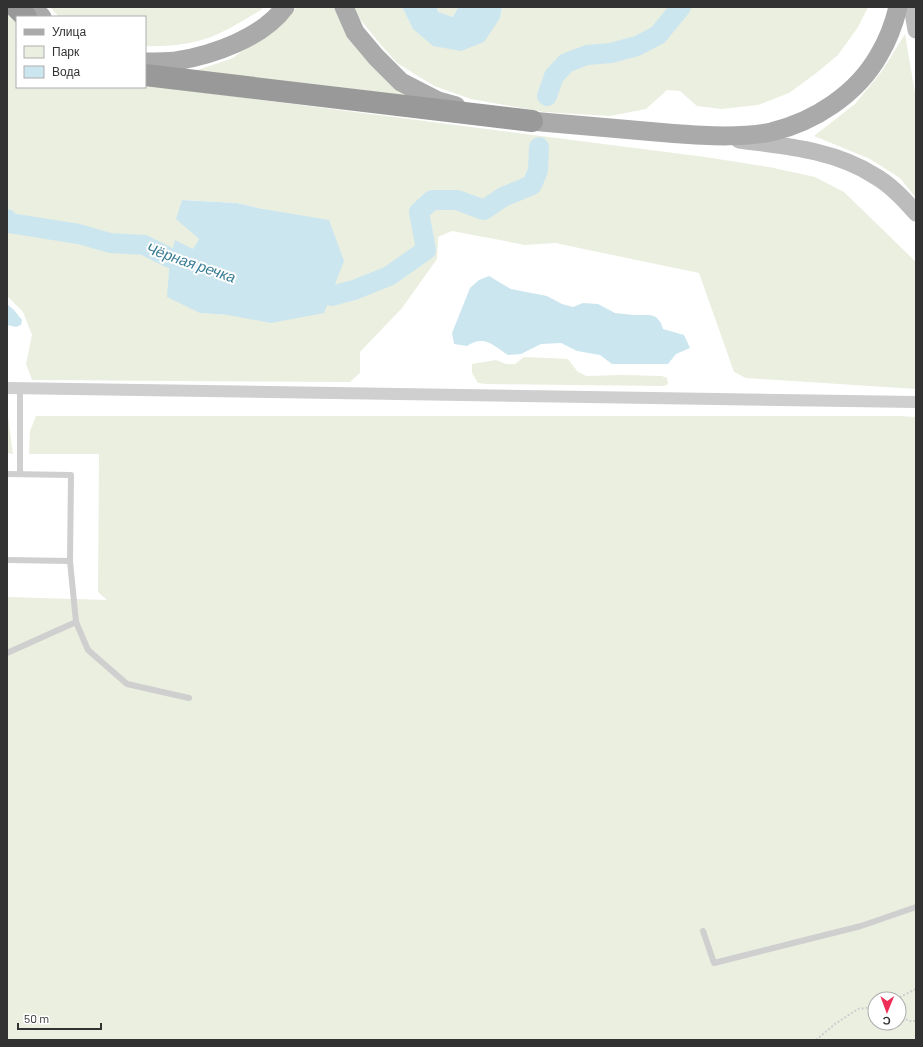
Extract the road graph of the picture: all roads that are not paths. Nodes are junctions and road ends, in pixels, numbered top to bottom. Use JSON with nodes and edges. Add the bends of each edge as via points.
{"nodes":[{"id":1,"x":16,"y":7,"type":"edge"},
{"id":2,"x":33,"y":7,"type":"edge"},
{"id":3,"x":285,"y":7,"type":"edge"},
{"id":4,"x":344,"y":7,"type":"edge"},
{"id":5,"x":898,"y":7,"type":"edge"},
{"id":6,"x":912,"y":7,"type":"edge"},
{"id":7,"x":25,"y":16,"type":"edge"},
{"id":8,"x":41,"y":16,"type":"edge"},
{"id":9,"x":916,"y":30,"type":"edge"},
{"id":10,"x":146,"y":62,"type":"edge"},
{"id":11,"x":146,"y":75,"type":"edge"},
{"id":12,"x":532,"y":121,"type":"junction"},
{"id":13,"x":693,"y":135,"type":"junction"},
{"id":14,"x":916,"y":213,"type":"edge"},
{"id":15,"x":7,"y":388,"type":"edge"},
{"id":16,"x":20,"y":388,"type":"junction"},
{"id":17,"x":916,"y":402,"type":"edge"},
{"id":18,"x":7,"y":474,"type":"edge"},
{"id":19,"x":20,"y":474,"type":"junction"},
{"id":20,"x":7,"y":560,"type":"edge"},
{"id":21,"x":70,"y":561,"type":"junction"},
{"id":22,"x":76,"y":622,"type":"junction"},
{"id":23,"x":7,"y":653,"type":"edge"},
{"id":24,"x":189,"y":698,"type":"dead end"},
{"id":25,"x":916,"y":907,"type":"edge"},
{"id":26,"x":703,"y":932,"type":"dead end"}],
"edges":[{"from":1,"to":7,"type":"highway"},
{"from":2,"to":8,"type":"main road"},
{"from":3,"to":10,"type":"main road","via":[[277,17],[248,37],[214,52],[175,61]]},
{"from":4,"to":12,"type":"main road","via":[[355,32],[401,82],[438,101]]},
{"from":5,"to":13,"type":"main road","via":[[879,56],[853,88],[834,104],[792,126],[770,132],[749,135]]},
{"from":6,"to":9,"type":"main road"},
{"from":11,"to":12,"type":"highway"},
{"from":12,"to":13,"type":"main road"},
{"from":13,"to":14,"type":"main road","via":[[785,146],[840,159],[876,176],[905,200]]},
{"from":15,"to":16,"type":"street"},
{"from":16,"to":17,"type":"street"},
{"from":16,"to":19,"type":"lane"},
{"from":18,"to":19,"type":"lane"},
{"from":19,"to":21,"type":"lane","via":[[71,475]]},
{"from":20,"to":21,"type":"lane"},
{"from":21,"to":22,"type":"lane"},
{"from":22,"to":23,"type":"lane"},
{"from":22,"to":24,"type":"lane","via":[[88,650],[127,684]]},
{"from":25,"to":26,"type":"lane","via":[[861,926],[714,962]]}]}
